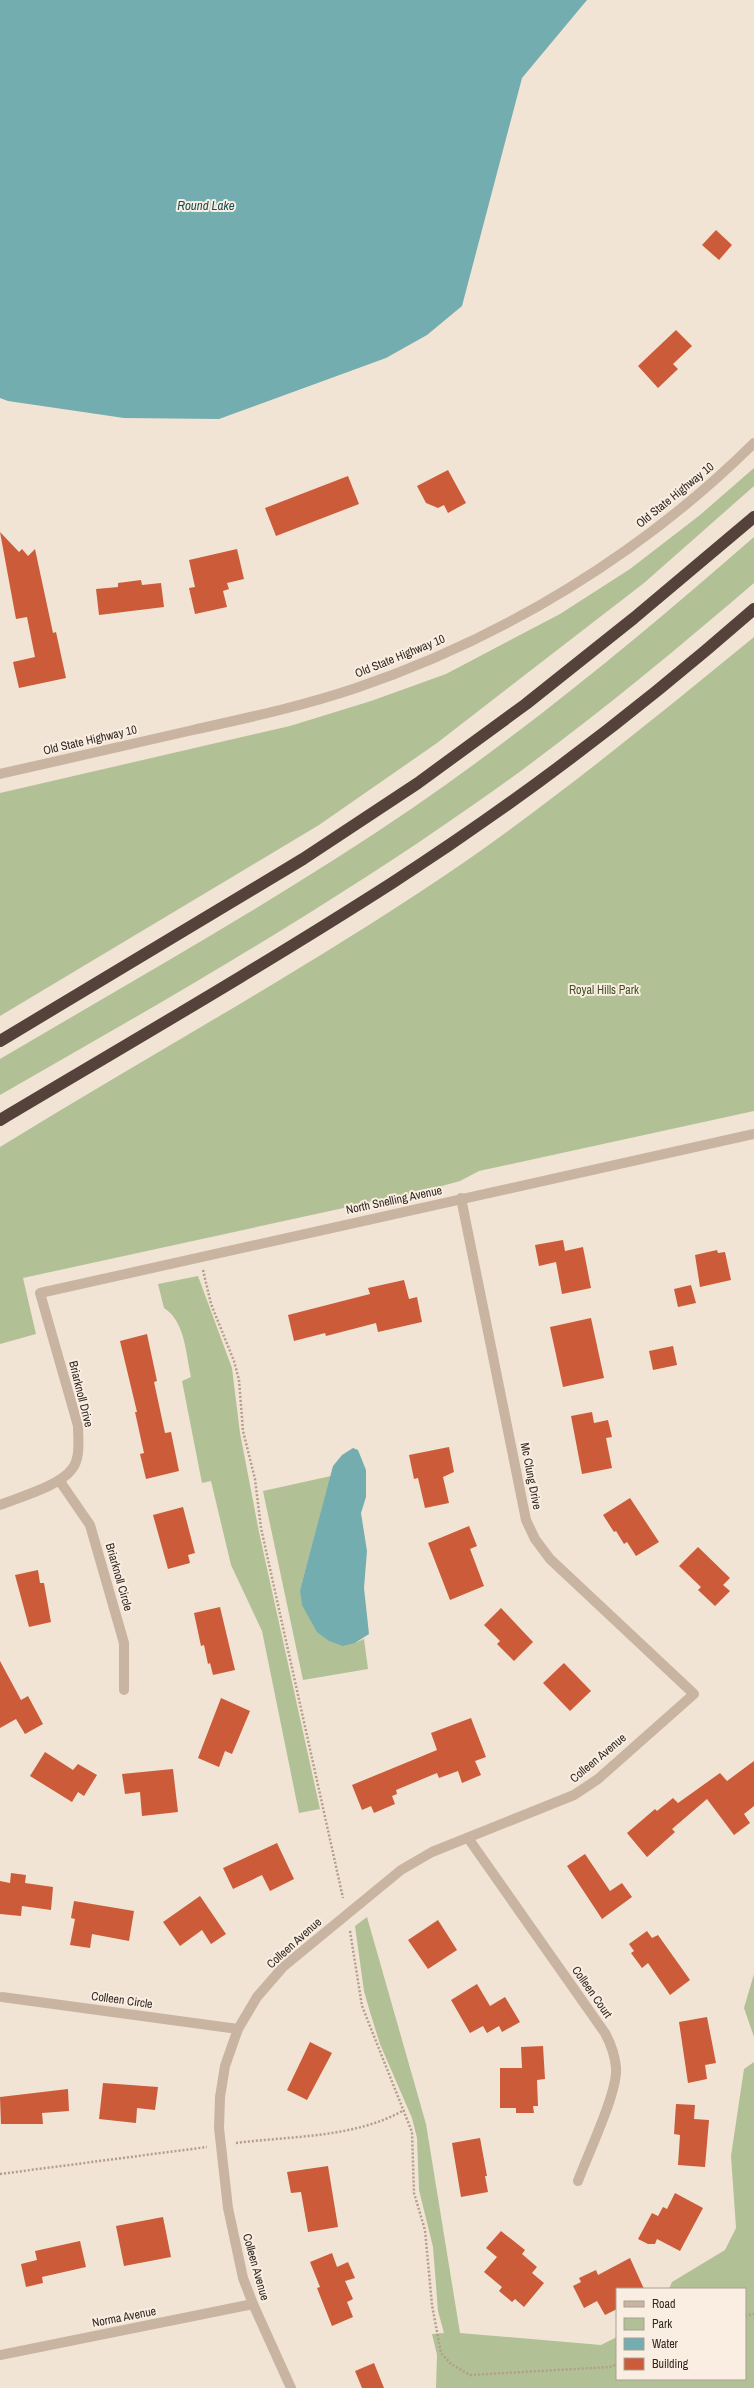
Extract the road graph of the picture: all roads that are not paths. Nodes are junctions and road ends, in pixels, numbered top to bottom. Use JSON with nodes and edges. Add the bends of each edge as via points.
{"nodes":[{"id":1,"x":754,"y":443,"type":"edge"},
{"id":2,"x":754,"y":517,"type":"edge"},
{"id":3,"x":754,"y":609,"type":"edge"},
{"id":4,"x":0,"y":774,"type":"edge"},
{"id":5,"x":0,"y":1041,"type":"edge"},
{"id":6,"x":0,"y":1120,"type":"edge"},
{"id":7,"x":754,"y":1134,"type":"edge"},
{"id":8,"x":461,"y":1198,"type":"junction"},
{"id":9,"x":40,"y":1293,"type":"joint"},
{"id":10,"x":58,"y":1480,"type":"junction"},
{"id":11,"x":0,"y":1505,"type":"edge"},
{"id":12,"x":124,"y":1690,"type":"dead end"},
{"id":13,"x":694,"y":1694,"type":"joint"},
{"id":14,"x":468,"y":1838,"type":"junction"},
{"id":15,"x":2,"y":1997,"type":"dead end"},
{"id":16,"x":238,"y":2029,"type":"junction"},
{"id":17,"x":578,"y":2181,"type":"dead end"},
{"id":18,"x":253,"y":2304,"type":"junction"},
{"id":19,"x":0,"y":2355,"type":"edge"},
{"id":20,"x":291,"y":2388,"type":"edge"}],
"edges":[{"from":1,"to":4,"type":"street","name":"Old State Highway 10","via":[[716,480],[601,568],[484,635],[416,666],[347,691],[245,718]]},
{"from":2,"to":5,"type":"highway","via":[[526,704],[418,783],[303,859]]},
{"from":3,"to":6,"type":"highway","via":[[613,726],[394,882]]},
{"from":7,"to":8,"type":"street","name":"North Snelling Avenue"},
{"from":8,"to":9,"type":"street","name":"North Snelling Avenue"},
{"from":8,"to":13,"type":"street","name":"Mc Clung Drive","via":[[526,1520],[550,1559]]},
{"from":9,"to":10,"type":"street","name":"Briarknoll Drive","via":[[78,1426],[79,1449],[73,1468]]},
{"from":10,"to":11,"type":"street","name":"Briarknoll Drive"},
{"from":10,"to":12,"type":"street","name":"Briarknoll Circle","via":[[90,1525],[124,1643]]},
{"from":13,"to":14,"type":"street","name":"Colleen Avenue","via":[[598,1779],[574,1795]]},
{"from":14,"to":16,"type":"street","name":"Colleen Avenue","via":[[432,1852],[401,1870],[283,1967],[257,1997]]},
{"from":14,"to":17,"type":"street","name":"Colleen Court","via":[[605,2033],[612,2048],[616,2069],[614,2088]]},
{"from":15,"to":16,"type":"street","name":"Colleen Circle"},
{"from":16,"to":18,"type":"street","name":"Colleen Avenue","via":[[225,2066],[219,2128],[234,2242]]},
{"from":18,"to":19,"type":"street","name":"Norma Avenue"},
{"from":18,"to":20,"type":"street","name":"Colleen Avenue"}]}
